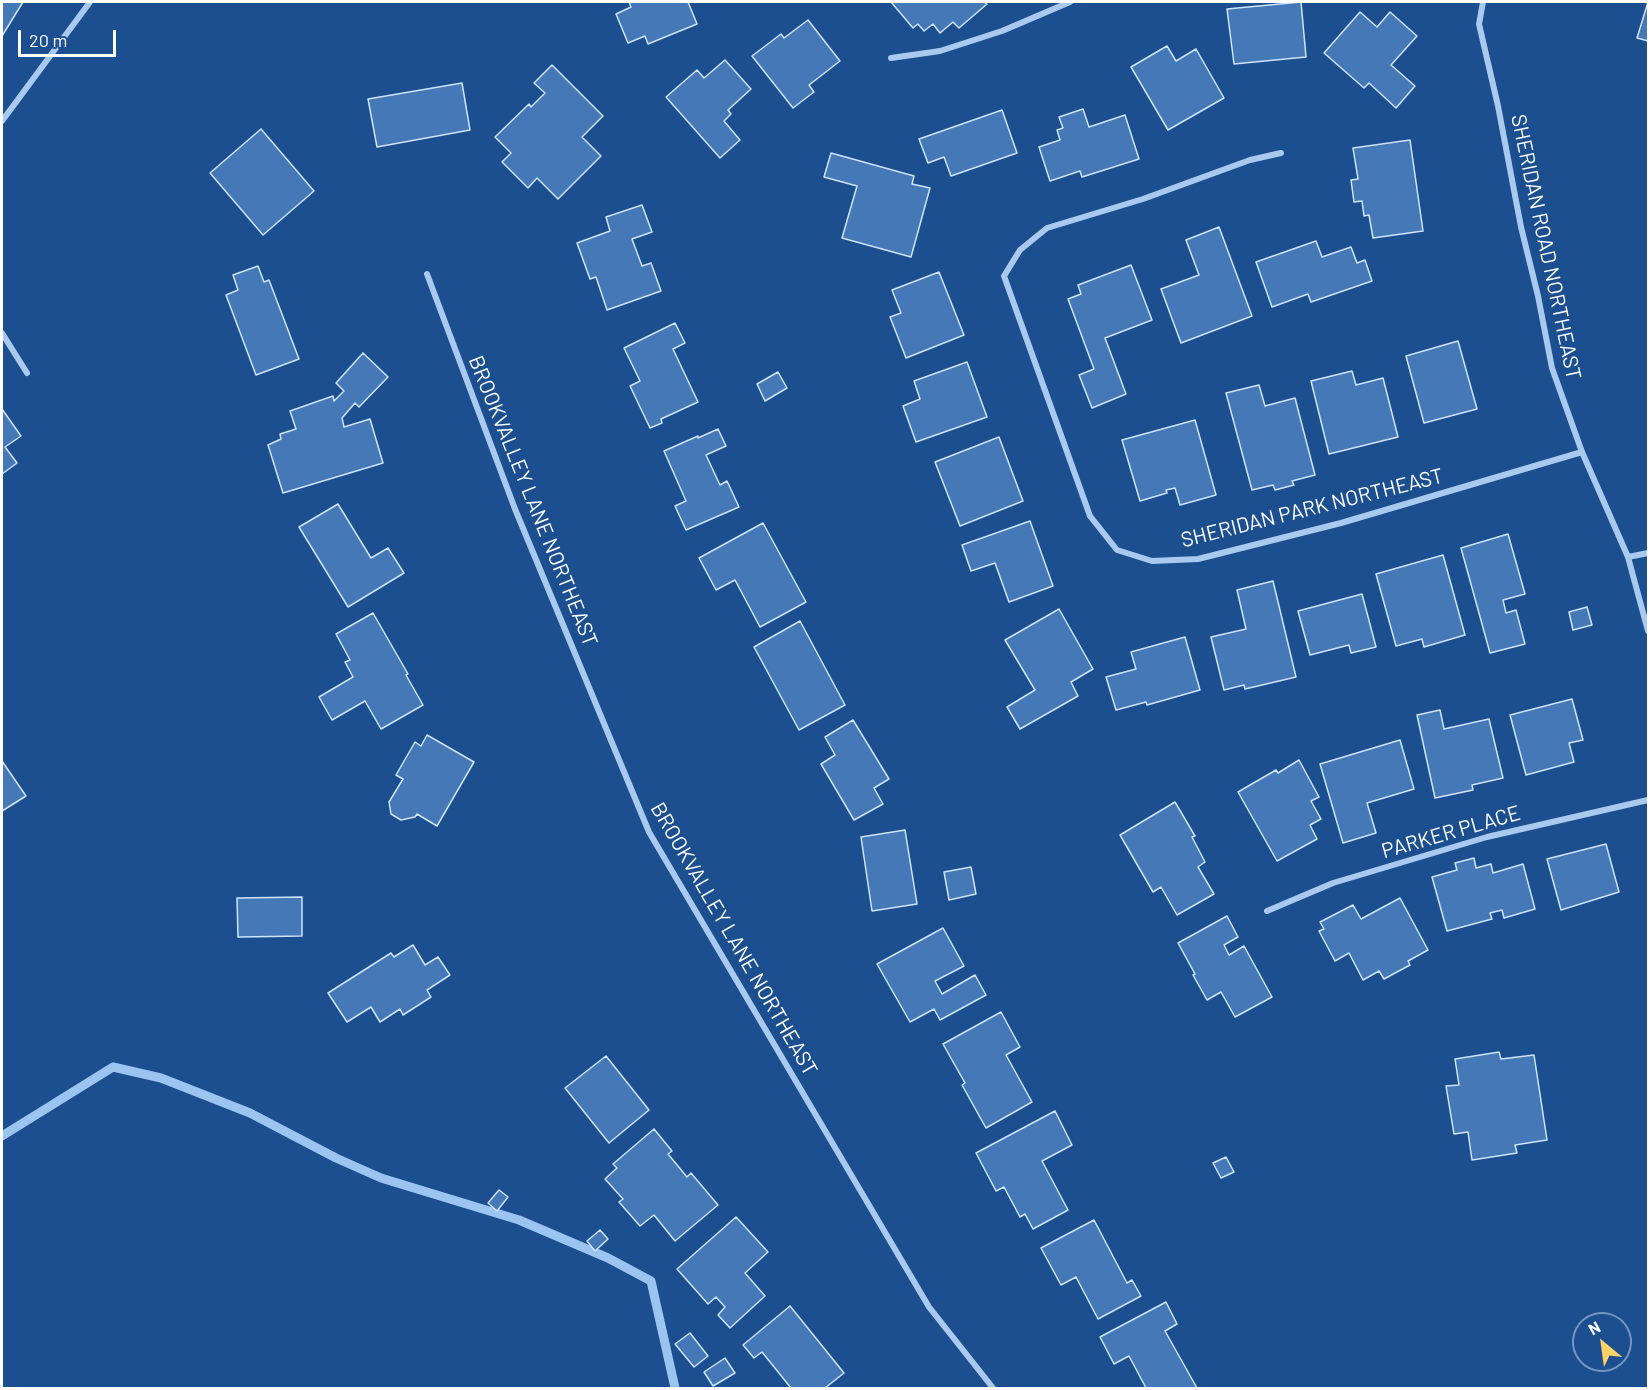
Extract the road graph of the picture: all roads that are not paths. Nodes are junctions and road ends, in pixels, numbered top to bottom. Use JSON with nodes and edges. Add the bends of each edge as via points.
{"nodes":[{"id":1,"x":90,"y":2,"type":"edge"},
{"id":2,"x":1070,"y":2,"type":"edge"},
{"id":3,"x":1483,"y":2,"type":"edge"},
{"id":4,"x":891,"y":58,"type":"dead end"},
{"id":5,"x":2,"y":121,"type":"edge"},
{"id":6,"x":1281,"y":153,"type":"dead end"},
{"id":7,"x":427,"y":274,"type":"dead end"},
{"id":8,"x":2,"y":333,"type":"edge"},
{"id":9,"x":27,"y":374,"type":"dead end"},
{"id":10,"x":1582,"y":452,"type":"junction"},
{"id":11,"x":1648,"y":553,"type":"edge"},
{"id":12,"x":1628,"y":557,"type":"junction"},
{"id":13,"x":1648,"y":631,"type":"edge"},
{"id":14,"x":1648,"y":800,"type":"edge"},
{"id":15,"x":1267,"y":911,"type":"dead end"},
{"id":16,"x":993,"y":1389,"type":"edge"}],
"edges":[{"from":1,"to":5,"type":"street"},
{"from":2,"to":4,"type":"street","via":[[1002,31],[940,51]]},
{"from":3,"to":10,"type":"street","name":"SHERIDAN ROAD NORTHEAST","via":[[1479,24],[1552,368]]},
{"from":6,"to":10,"type":"street","name":"SHERIDAN PARK NORTHEAST","via":[[1047,228],[1020,250],[1004,276],[1090,516],[1117,550],[1152,561],[1198,559]]},
{"from":7,"to":16,"type":"street","name":"BROOKVALLEY LANE NORTHEAST","via":[[515,509],[649,832],[929,1307]]},
{"from":8,"to":9,"type":"street"},
{"from":10,"to":12,"type":"street","name":"SHERIDAN ROAD NORTHEAST"},
{"from":11,"to":12,"type":"street"},
{"from":12,"to":13,"type":"street","name":"SHERIDAN ROAD NORTHEAST"},
{"from":14,"to":15,"type":"street","name":"PARKER PLACE","via":[[1487,837],[1333,883]]}]}
